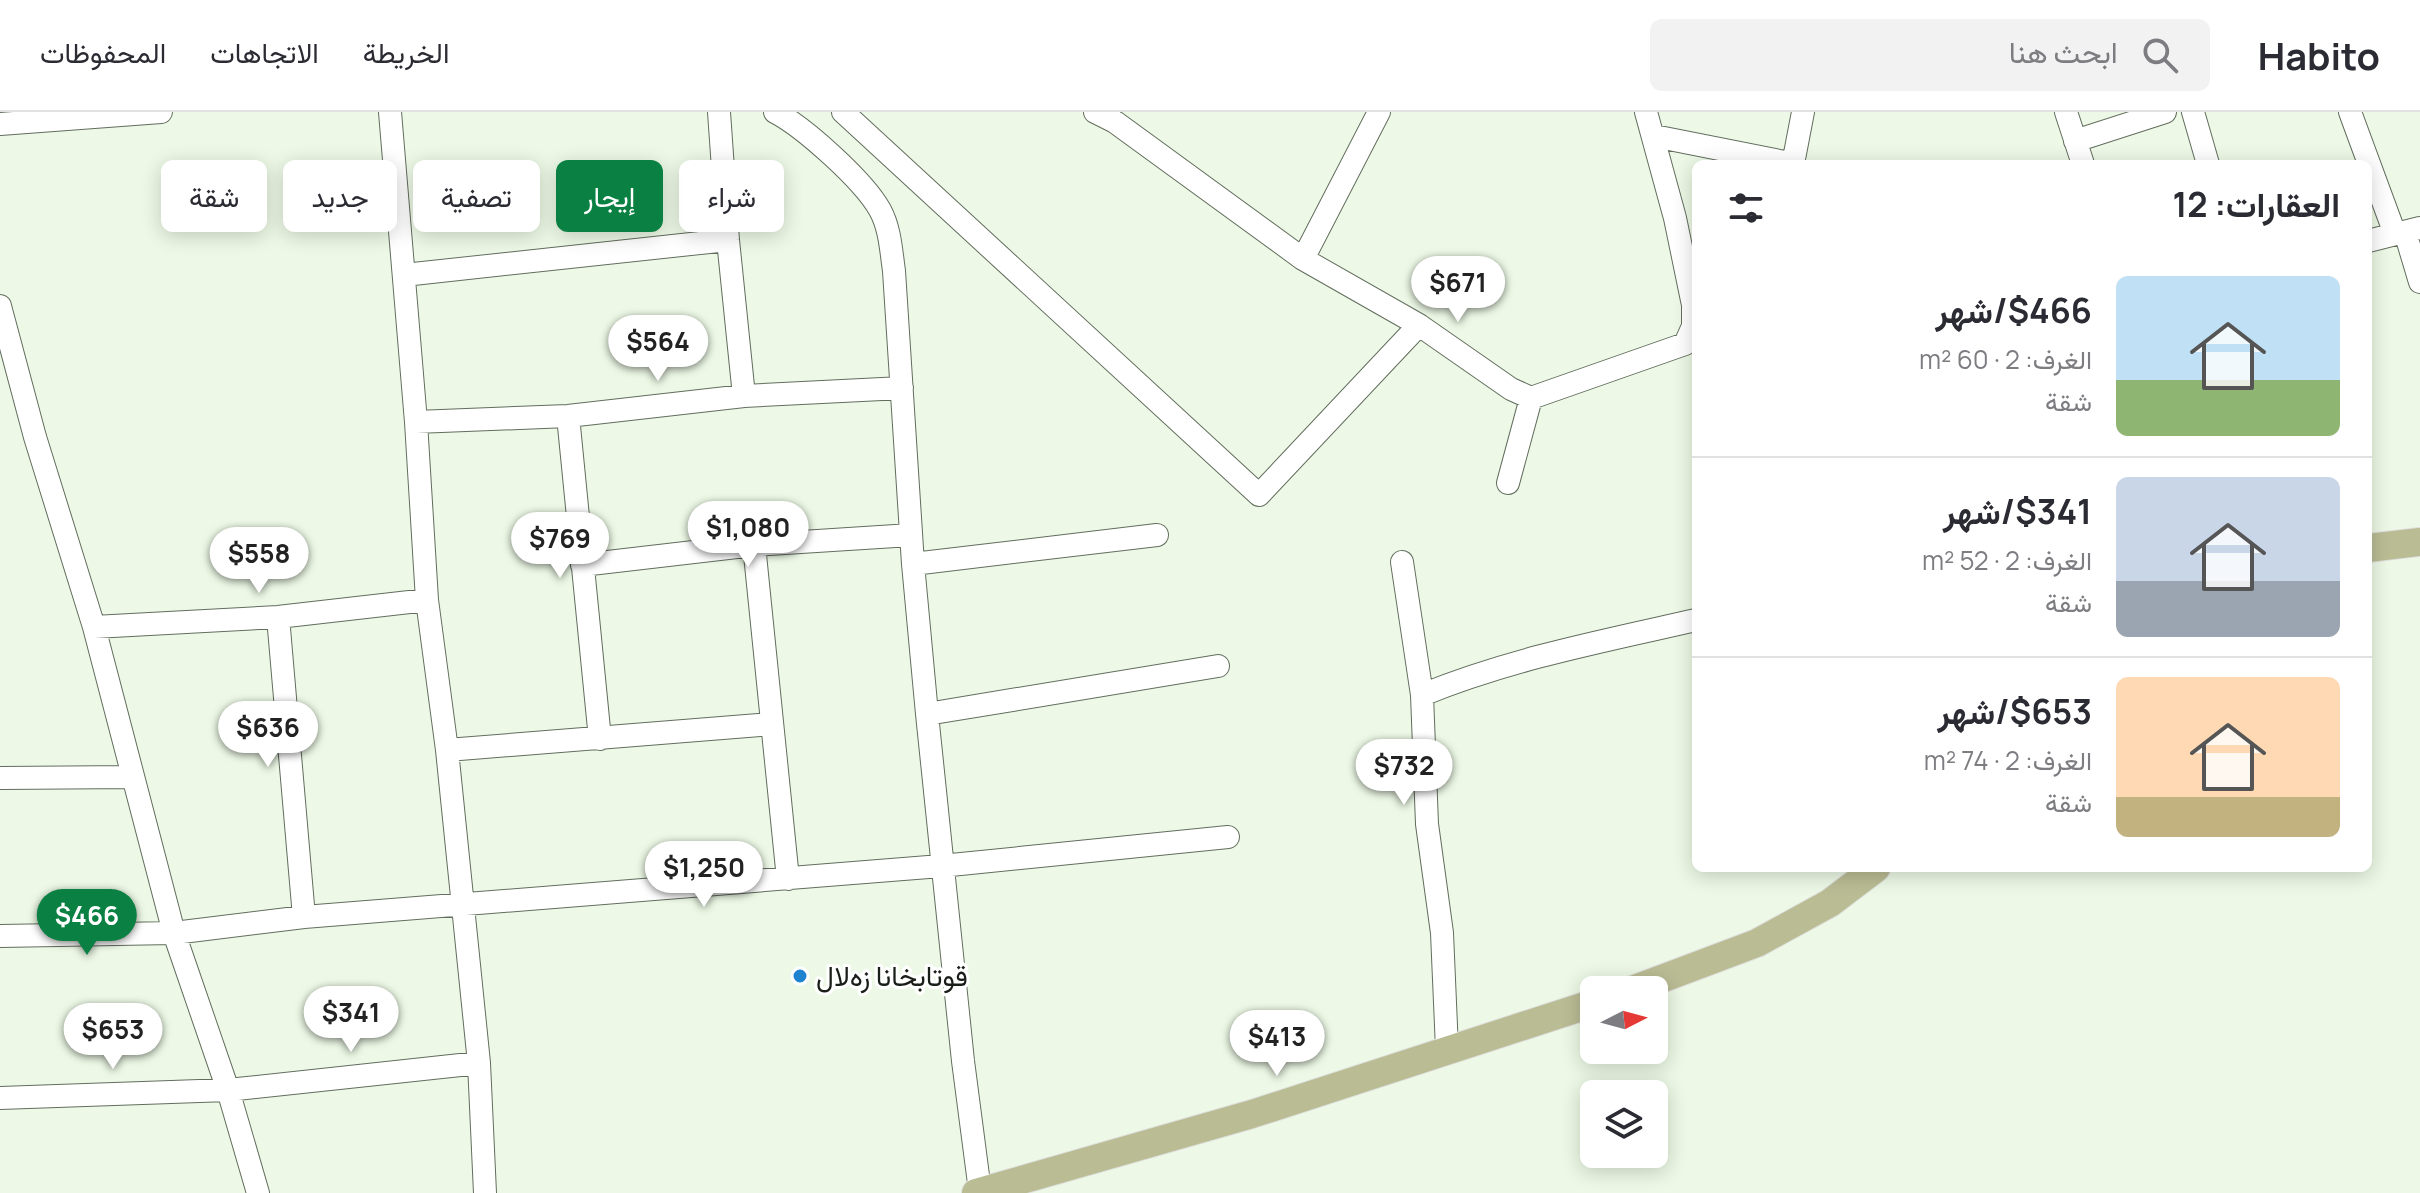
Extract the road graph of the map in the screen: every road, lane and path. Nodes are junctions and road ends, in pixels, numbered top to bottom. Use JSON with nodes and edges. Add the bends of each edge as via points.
{"nodes":[{"id":1,"x":161,"y":112,"type":"edge"},
{"id":2,"x":390,"y":112,"type":"edge"},
{"id":3,"x":719,"y":112,"type":"edge"},
{"id":4,"x":775,"y":112,"type":"edge"},
{"id":5,"x":843,"y":112,"type":"edge"},
{"id":6,"x":1095,"y":112,"type":"edge"},
{"id":7,"x":1379,"y":112,"type":"edge"},
{"id":8,"x":1646,"y":112,"type":"edge"},
{"id":9,"x":1803,"y":112,"type":"edge"},
{"id":10,"x":2066,"y":112,"type":"edge"},
{"id":11,"x":2165,"y":112,"type":"edge"},
{"id":12,"x":2193,"y":112,"type":"edge"},
{"id":13,"x":2350,"y":112,"type":"edge"},
{"id":14,"x":120,"y":114,"type":"edge"},
{"id":15,"x":0,"y":124,"type":"edge"},
{"id":16,"x":1654,"y":136,"type":"junction"},
{"id":17,"x":2078,"y":157,"type":"edge"},
{"id":18,"x":1774,"y":160,"type":"edge"},
{"id":19,"x":1795,"y":160,"type":"edge"},
{"id":20,"x":2207,"y":160,"type":"edge"},
{"id":21,"x":2406,"y":231,"type":"edge"},
{"id":22,"x":728,"y":240,"type":"junction"},
{"id":23,"x":2372,"y":240,"type":"edge"},
{"id":24,"x":1303,"y":259,"type":"junction"},
{"id":25,"x":404,"y":275,"type":"junction"},
{"id":26,"x":2420,"y":282,"type":"edge"},
{"id":27,"x":1692,"y":301,"type":"edge"},
{"id":28,"x":0,"y":306,"type":"edge"},
{"id":29,"x":1419,"y":325,"type":"junction"},
{"id":30,"x":1692,"y":330,"type":"edge"},
{"id":31,"x":902,"y":388,"type":"junction"},
{"id":32,"x":744,"y":396,"type":"junction"},
{"id":33,"x":1531,"y":398,"type":"junction"},
{"id":34,"x":568,"y":416,"type":"junction"},
{"id":35,"x":416,"y":422,"type":"junction"},
{"id":36,"x":1508,"y":483,"type":"dead end"},
{"id":37,"x":911,"y":535,"type":"junction"},
{"id":38,"x":1157,"y":535,"type":"dead end"},
{"id":39,"x":2420,"y":542,"type":"edge"},
{"id":40,"x":754,"y":545,"type":"junction"},
{"id":41,"x":2372,"y":548,"type":"edge"},
{"id":42,"x":2420,"y":558,"type":"edge"},
{"id":43,"x":1402,"y":562,"type":"dead end"},
{"id":44,"x":913,"y":564,"type":"junction"},
{"id":45,"x":582,"y":565,"type":"junction"},
{"id":46,"x":427,"y":600,"type":"junction"},
{"id":47,"x":278,"y":617,"type":"junction"},
{"id":48,"x":1692,"y":621,"type":"edge"},
{"id":49,"x":94,"y":627,"type":"junction"},
{"id":50,"x":1218,"y":666,"type":"dead end"},
{"id":51,"x":1422,"y":695,"type":"junction"},
{"id":52,"x":927,"y":714,"type":"junction"},
{"id":53,"x":772,"y":724,"type":"junction"},
{"id":54,"x":600,"y":739,"type":"junction"},
{"id":55,"x":447,"y":750,"type":"junction"},
{"id":56,"x":133,"y":777,"type":"junction"},
{"id":57,"x":0,"y":778,"type":"edge"},
{"id":58,"x":1228,"y":837,"type":"dead end"},
{"id":59,"x":941,"y":866,"type":"junction"},
{"id":60,"x":1871,"y":872,"type":"edge"},
{"id":61,"x":788,"y":879,"type":"junction"},
{"id":62,"x":461,"y":904,"type":"junction"},
{"id":63,"x":304,"y":917,"type":"junction"},
{"id":64,"x":174,"y":933,"type":"junction"},
{"id":65,"x":0,"y":936,"type":"edge"},
{"id":66,"x":1668,"y":976,"type":"edge"},
{"id":67,"x":1580,"y":1007,"type":"edge"},
{"id":68,"x":1447,"y":1049,"type":"junction"},
{"id":69,"x":479,"y":1063,"type":"junction"},
{"id":70,"x":228,"y":1090,"type":"junction"},
{"id":71,"x":0,"y":1098,"type":"edge"},
{"id":72,"x":978,"y":1192,"type":"edge"},
{"id":73,"x":258,"y":1193,"type":"edge"},
{"id":74,"x":485,"y":1193,"type":"edge"}],
"edges":[{"from":1,"to":14,"type":"street"},
{"from":2,"to":25,"type":"street"},
{"from":3,"to":22,"type":"street"},
{"from":4,"to":31,"type":"street","via":[[810,137],[865,189],[880,211],[894,271]]},
{"from":5,"to":29,"type":"street","via":[[1259,495]]},
{"from":6,"to":24,"type":"street"},
{"from":7,"to":24,"type":"street"},
{"from":8,"to":16,"type":"street"},
{"from":9,"to":19,"type":"street"},
{"from":10,"to":17,"type":"street"},
{"from":11,"to":17,"type":"street"},
{"from":12,"to":20,"type":"street"},
{"from":13,"to":21,"type":"street"},
{"from":14,"to":15,"type":"street"},
{"from":16,"to":18,"type":"street"},
{"from":16,"to":27,"type":"street"},
{"from":21,"to":23,"type":"street"},
{"from":21,"to":26,"type":"street"},
{"from":22,"to":25,"type":"street"},
{"from":22,"to":32,"type":"street"},
{"from":24,"to":29,"type":"street"},
{"from":25,"to":35,"type":"street"},
{"from":28,"to":49,"type":"street"},
{"from":29,"to":33,"type":"street"},
{"from":30,"to":33,"type":"street","via":[[1685,344]]},
{"from":31,"to":32,"type":"street"},
{"from":31,"to":37,"type":"street"},
{"from":32,"to":34,"type":"street"},
{"from":33,"to":36,"type":"street"},
{"from":34,"to":35,"type":"street"},
{"from":34,"to":45,"type":"street"},
{"from":35,"to":46,"type":"street"},
{"from":37,"to":40,"type":"street"},
{"from":37,"to":44,"type":"street"},
{"from":38,"to":44,"type":"street"},
{"from":39,"to":41,"type":"main road"},
{"from":39,"to":42,"type":"street"},
{"from":40,"to":45,"type":"street"},
{"from":40,"to":53,"type":"street"},
{"from":43,"to":51,"type":"street"},
{"from":44,"to":52,"type":"street"},
{"from":45,"to":54,"type":"street"},
{"from":46,"to":47,"type":"street"},
{"from":46,"to":55,"type":"street"},
{"from":47,"to":49,"type":"street"},
{"from":47,"to":63,"type":"street"},
{"from":48,"to":51,"type":"street","via":[[1469,676]]},
{"from":49,"to":56,"type":"street"},
{"from":50,"to":52,"type":"street"},
{"from":51,"to":68,"type":"street","via":[[1427,824],[1442,933]]},
{"from":52,"to":59,"type":"street"},
{"from":53,"to":54,"type":"street"},
{"from":53,"to":61,"type":"street"},
{"from":54,"to":55,"type":"street"},
{"from":55,"to":62,"type":"street"},
{"from":56,"to":57,"type":"street"},
{"from":56,"to":64,"type":"street"},
{"from":58,"to":59,"type":"street"},
{"from":59,"to":61,"type":"street"},
{"from":59,"to":72,"type":"street"},
{"from":60,"to":66,"type":"main road","via":[[1830,903],[1757,943]]},
{"from":61,"to":62,"type":"street"},
{"from":62,"to":63,"type":"street"},
{"from":62,"to":69,"type":"street"},
{"from":63,"to":64,"type":"street"},
{"from":64,"to":65,"type":"street"},
{"from":64,"to":70,"type":"street"},
{"from":67,"to":68,"type":"main road"},
{"from":68,"to":72,"type":"main road","via":[[1252,1114]]},
{"from":69,"to":70,"type":"street"},
{"from":69,"to":74,"type":"street"},
{"from":70,"to":71,"type":"street"},
{"from":70,"to":73,"type":"street"}]}
